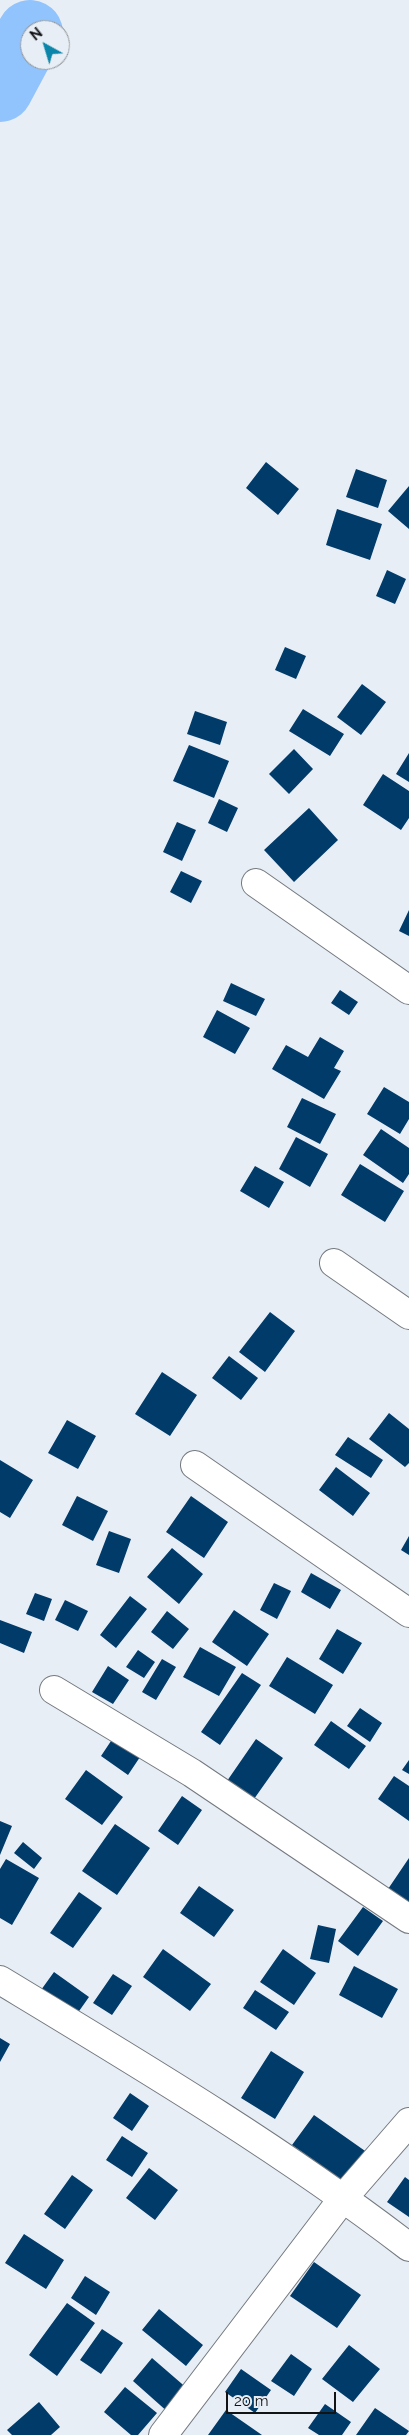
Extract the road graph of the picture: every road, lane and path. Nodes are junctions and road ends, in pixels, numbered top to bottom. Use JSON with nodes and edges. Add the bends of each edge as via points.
{"nodes":[{"id":1,"x":256,"y":883,"type":"dead end"},
{"id":2,"x":409,"y":990,"type":"edge"},
{"id":3,"x":334,"y":1263,"type":"dead end"},
{"id":4,"x":409,"y":1315,"type":"edge"},
{"id":5,"x":195,"y":1465,"type":"dead end"},
{"id":6,"x":409,"y":1614,"type":"edge"},
{"id":7,"x":54,"y":1690,"type":"dead end"},
{"id":8,"x":409,"y":1919,"type":"edge"},
{"id":9,"x":0,"y":1980,"type":"edge"},
{"id":10,"x":409,"y":2122,"type":"edge"},
{"id":11,"x":344,"y":2197,"type":"junction"},
{"id":12,"x":409,"y":2247,"type":"edge"},
{"id":13,"x":163,"y":2435,"type":"edge"}],
"edges":[{"from":1,"to":2,"type":"street"},
{"from":3,"to":4,"type":"street"},
{"from":5,"to":6,"type":"street"},
{"from":7,"to":8,"type":"street","via":[[192,1773]]},
{"from":9,"to":11,"type":"street"},
{"from":10,"to":11,"type":"street"},
{"from":11,"to":12,"type":"street"},
{"from":11,"to":13,"type":"street"}]}
